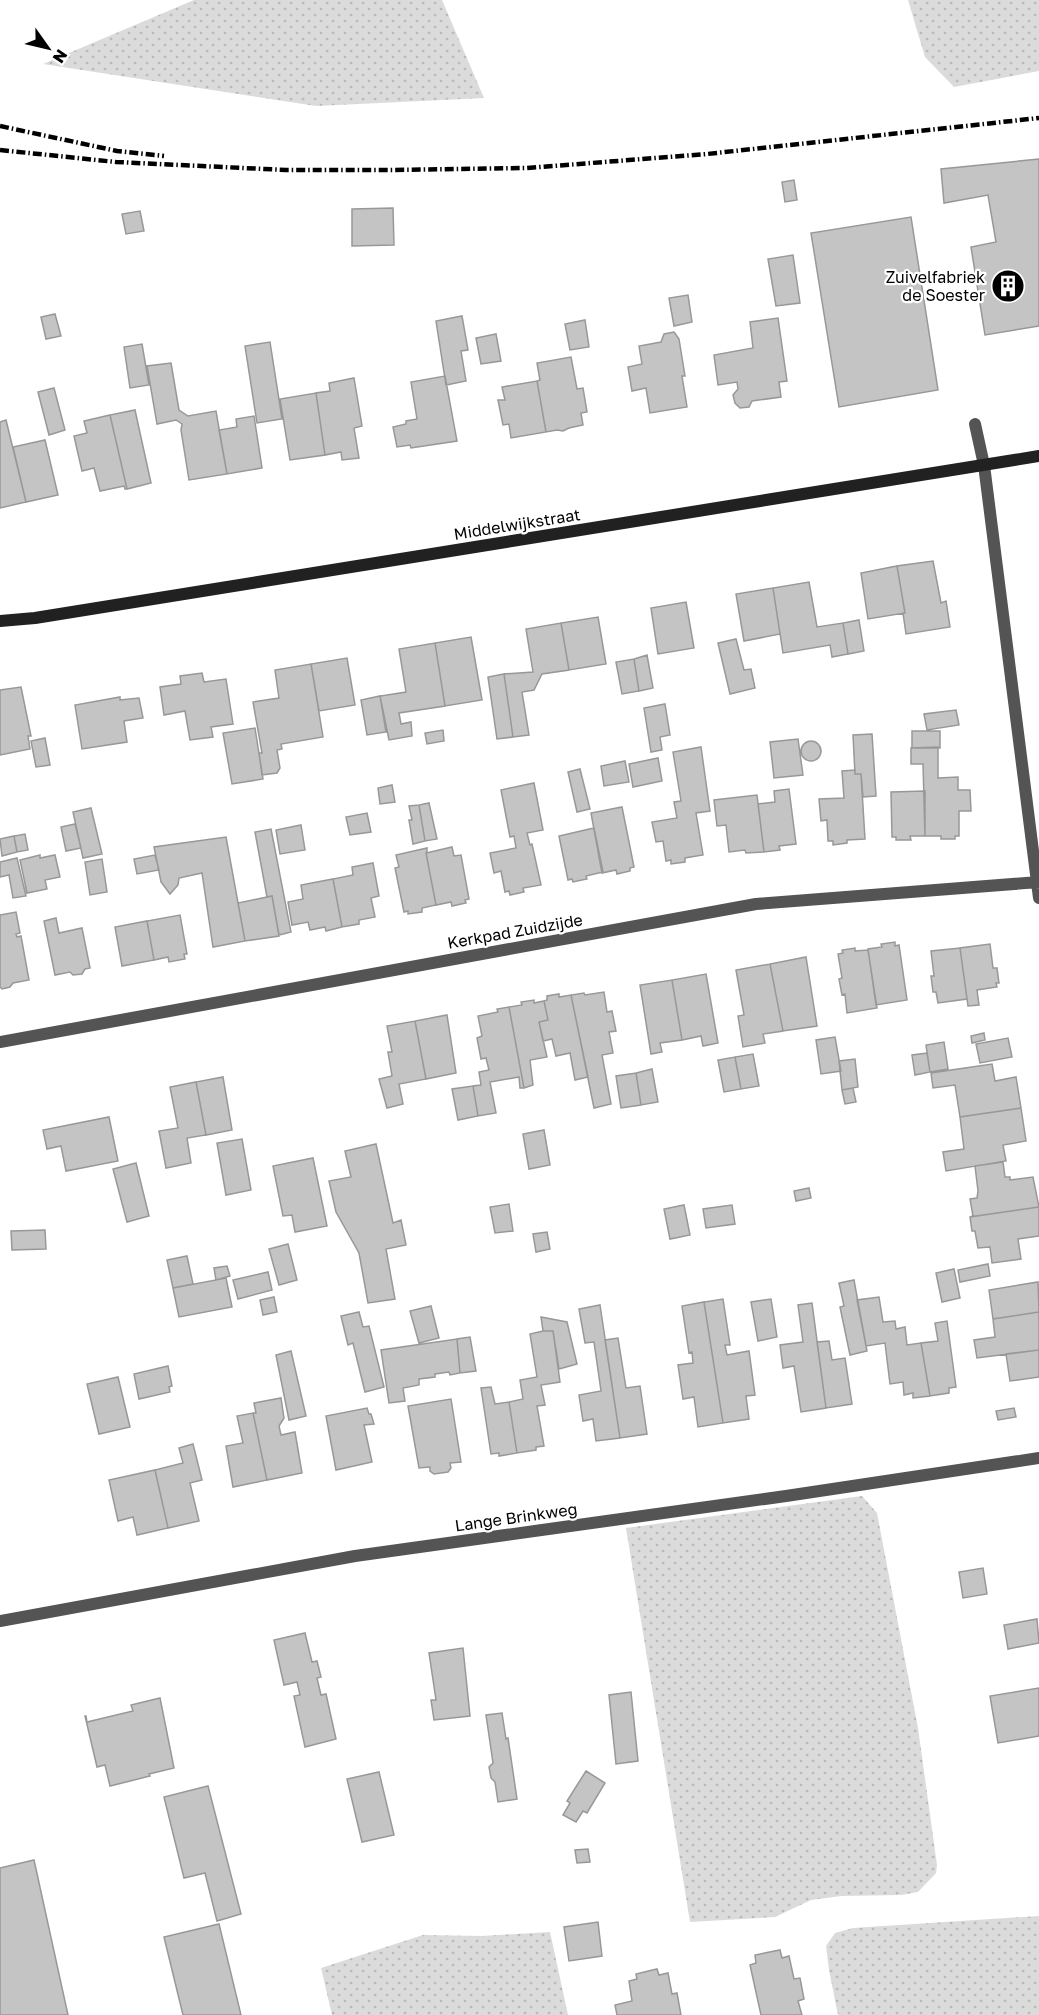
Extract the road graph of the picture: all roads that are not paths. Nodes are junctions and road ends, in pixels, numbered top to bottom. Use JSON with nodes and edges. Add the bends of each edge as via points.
{"nodes":[{"id":1,"x":975,"y":424,"type":"dead end"},
{"id":2,"x":1039,"y":456,"type":"edge"},
{"id":3,"x":984,"y":465,"type":"junction"},
{"id":4,"x":0,"y":621,"type":"edge"},
{"id":5,"x":1038,"y":882,"type":"edge"},
{"id":6,"x":1039,"y":898,"type":"edge"},
{"id":7,"x":0,"y":1042,"type":"edge"},
{"id":8,"x":1039,"y":1458,"type":"edge"},
{"id":9,"x":0,"y":1621,"type":"edge"}],
"edges":[{"from":1,"to":3,"type":"street"},
{"from":2,"to":3,"type":"main road","name":"Middelwijkstraat"},
{"from":3,"to":4,"type":"main road","name":"Middelwijkstraat"},
{"from":3,"to":5,"type":"street"},
{"from":5,"to":6,"type":"street"},
{"from":5,"to":7,"type":"street","name":"Kerkpad Zuidzijde","via":[[756,904]]},
{"from":8,"to":9,"type":"street","name":"Lange Brinkweg","via":[[355,1556]]}]}
